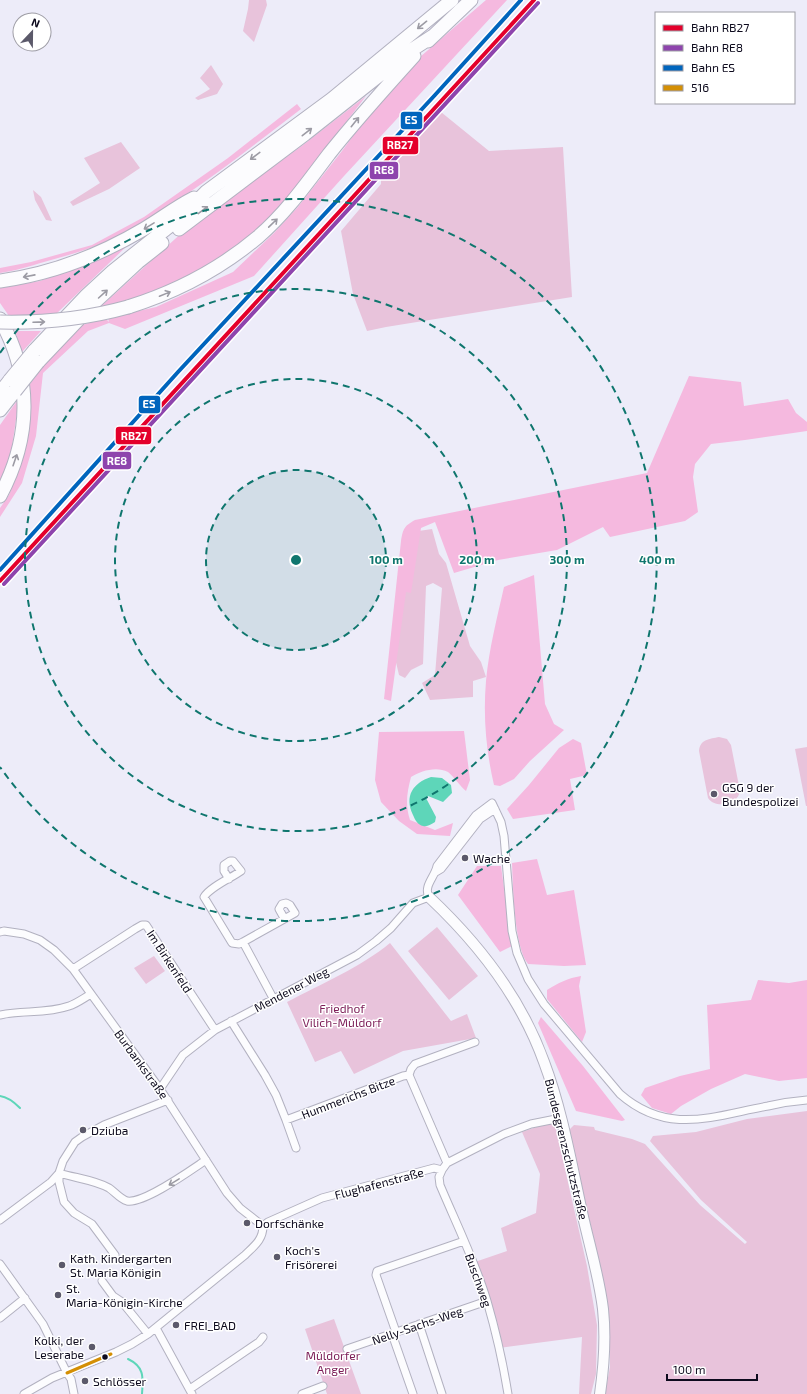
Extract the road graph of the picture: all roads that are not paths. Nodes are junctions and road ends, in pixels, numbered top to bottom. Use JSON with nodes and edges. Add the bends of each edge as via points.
{"nodes":[{"id":1,"x":452,"y":0,"type":"edge"},
{"id":2,"x":471,"y":0,"type":"edge"},
{"id":3,"x":433,"y":36,"type":"junction"},
{"id":4,"x":206,"y":192,"type":"junction"},
{"id":5,"x":0,"y":281,"type":"edge"},
{"id":6,"x":0,"y":321,"type":"edge"},
{"id":7,"x":36,"y":357,"type":"junction"},
{"id":8,"x":12,"y":386,"type":"junction"},
{"id":9,"x":0,"y":393,"type":"edge"},
{"id":10,"x":0,"y":410,"type":"edge"},
{"id":11,"x":0,"y":496,"type":"edge"},
{"id":12,"x":229,"y":879,"type":"dead end"},
{"id":13,"x":429,"y":897,"type":"junction"},
{"id":14,"x":284,"y":918,"type":"dead end"},
{"id":15,"x":0,"y":932,"type":"edge"},
{"id":16,"x":243,"y":942,"type":"junction"},
{"id":17,"x":72,"y":969,"type":"junction"},
{"id":18,"x":91,"y":994,"type":"junction"},
{"id":19,"x":273,"y":998,"type":"junction"},
{"id":20,"x":0,"y":1015,"type":"edge"},
{"id":21,"x":231,"y":1021,"type":"junction"},
{"id":22,"x":215,"y":1030,"type":"junction"},
{"id":23,"x":475,"y":1042,"type":"dead end"},
{"id":24,"x":409,"y":1075,"type":"junction"},
{"id":25,"x":160,"y":1089,"type":"junction"},
{"id":26,"x":168,"y":1100,"type":"junction"},
{"id":27,"x":807,"y":1100,"type":"edge"},
{"id":28,"x":561,"y":1118,"type":"junction"},
{"id":29,"x":286,"y":1120,"type":"junction"},
{"id":30,"x":296,"y":1148,"type":"dead end"},
{"id":31,"x":206,"y":1160,"type":"junction"},
{"id":32,"x":447,"y":1163,"type":"junction"},
{"id":33,"x":442,"y":1170,"type":"junction"},
{"id":34,"x":59,"y":1173,"type":"junction"},
{"id":35,"x":0,"y":1220,"type":"edge"},
{"id":36,"x":263,"y":1226,"type":"junction"},
{"id":37,"x":464,"y":1241,"type":"junction"},
{"id":38,"x":115,"y":1255,"type":"dead end"},
{"id":39,"x":0,"y":1264,"type":"edge"},
{"id":40,"x":102,"y":1281,"type":"dead end"},
{"id":41,"x":25,"y":1298,"type":"junction"},
{"id":42,"x":487,"y":1301,"type":"junction"},
{"id":43,"x":0,"y":1318,"type":"edge"},
{"id":44,"x":419,"y":1324,"type":"junction"},
{"id":45,"x":156,"y":1328,"type":"junction"},
{"id":46,"x":394,"y":1333,"type":"junction"},
{"id":47,"x":148,"y":1334,"type":"junction"},
{"id":48,"x":263,"y":1337,"type":"dead end"},
{"id":49,"x":347,"y":1350,"type":"dead end"},
{"id":50,"x":66,"y":1373,"type":"junction"},
{"id":51,"x":323,"y":1386,"type":"dead end"},
{"id":52,"x":191,"y":1391,"type":"edge"},
{"id":53,"x":24,"y":1394,"type":"edge"},
{"id":54,"x":74,"y":1394,"type":"edge"},
{"id":55,"x":302,"y":1394,"type":"edge"},
{"id":56,"x":413,"y":1394,"type":"edge"},
{"id":57,"x":442,"y":1394,"type":"edge"},
{"id":58,"x":508,"y":1394,"type":"edge"},
{"id":59,"x":600,"y":1394,"type":"edge"}],
"edges":[{"from":1,"to":4,"type":"highway","one_way":true,"via":[[332,99]]},
{"from":2,"to":3,"type":"highway"},
{"from":6,"to":3,"type":"highway","one_way":true,"bridge":true,"via":[[62,321],[95,316],[175,290],[227,260],[258,237],[293,202],[360,116]]},
{"from":7,"to":3,"type":"highway","one_way":true,"via":[[138,262],[410,51]]},
{"from":4,"to":5,"type":"highway","one_way":true,"via":[[107,249],[36,275]]},
{"from":4,"to":7,"type":"highway","via":[[181,217],[132,255],[87,295]]},
{"from":11,"to":6,"type":"highway","one_way":true,"via":[[17,455],[24,423],[22,372],[8,332]]},
{"from":7,"to":8,"type":"highway","bridge":true},
{"from":8,"to":9,"type":"highway"},
{"from":8,"to":10,"type":"highway"},
{"from":12,"to":16,"type":"street","via":[[206,893],[204,897],[232,943]]},
{"from":13,"to":19,"type":"street","name":"Mendener Weg","via":[[413,904],[391,928],[357,955]]},
{"from":13,"to":27,"type":"street","via":[[427,888],[437,866],[493,806],[501,822],[504,836],[512,931],[525,972],[544,1004],[620,1094],[648,1113],[684,1120]]},
{"from":13,"to":28,"type":"street","name":"Bundesgrenzschutzstraße","via":[[463,931],[520,1010],[541,1054]]},
{"from":14,"to":16,"type":"street"},
{"from":15,"to":17,"type":"street","name":"Burbankstraße","via":[[24,934],[40,940]]},
{"from":16,"to":19,"type":"street"},
{"from":17,"to":18,"type":"street","name":"Burbankstraße"},
{"from":17,"to":22,"type":"street","name":"Im Birkenfeld","via":[[135,929],[146,925]]},
{"from":18,"to":20,"type":"street","via":[[70,1006],[49,1011]]},
{"from":18,"to":25,"type":"street","name":"Burbankstraße"},
{"from":19,"to":21,"type":"street","name":"Mendener Weg"},
{"from":21,"to":22,"type":"street","name":"Mendener Weg"},
{"from":21,"to":29,"type":"street","name":"Hummerichs Bitze","via":[[265,1075]]},
{"from":22,"to":25,"type":"street","name":"Mendener Weg","via":[[183,1055]]},
{"from":23,"to":24,"type":"street","name":"Hummerichs Bitze","via":[[416,1064],[411,1068]]},
{"from":24,"to":29,"type":"street","name":"Hummerichs Bitze"},
{"from":24,"to":32,"type":"street","name":"Hummerichs Bitze"},
{"from":25,"to":26,"type":"street","name":"Burbankstraße"},
{"from":26,"to":31,"type":"street","name":"Burbankstraße"},
{"from":26,"to":34,"type":"street","via":[[104,1125],[75,1142]]},
{"from":28,"to":32,"type":"street","via":[[531,1124],[504,1134]]},
{"from":28,"to":59,"type":"street","name":"Bundesgrenzschutzstraße","via":[[603,1309],[604,1353]]},
{"from":29,"to":30,"type":"street","name":"Hummerichs Bitze"},
{"from":31,"to":34,"type":"street","one_way":true,"via":[[148,1196],[131,1201],[125,1200],[110,1188]]},
{"from":31,"to":36,"type":"street","name":"Burbankstraße","via":[[227,1194]]},
{"from":32,"to":33,"type":"street"},
{"from":33,"to":36,"type":"street","name":"Flughafenstraße","via":[[434,1168],[322,1198]]},
{"from":33,"to":37,"type":"street","name":"Buschweg","via":[[439,1177],[440,1185]]},
{"from":34,"to":35,"type":"street","via":[[51,1182]]},
{"from":34,"to":38,"type":"street","via":[[64,1202],[74,1213],[92,1224]]},
{"from":36,"to":45,"type":"street","via":[[258,1243]]},
{"from":37,"to":42,"type":"street","name":"Buschweg"},
{"from":37,"to":46,"type":"street","via":[[378,1271],[376,1275]]},
{"from":39,"to":41,"type":"street"},
{"from":40,"to":47,"type":"street"},
{"from":41,"to":43,"type":"street"},
{"from":41,"to":50,"type":"street","via":[[43,1324]]},
{"from":42,"to":44,"type":"street","name":"Nelly-Sachs-Weg"},
{"from":42,"to":58,"type":"street","name":"Buschweg","via":[[500,1348]]},
{"from":44,"to":46,"type":"street","name":"Nelly-Sachs-Weg"},
{"from":44,"to":57,"type":"street"},
{"from":45,"to":47,"type":"street"},
{"from":45,"to":52,"type":"street"},
{"from":46,"to":49,"type":"street","name":"Nelly-Sachs-Weg"},
{"from":46,"to":56,"type":"street"},
{"from":47,"to":50,"type":"street","via":[[132,1344]]},
{"from":48,"to":52,"type":"street"},
{"from":50,"to":53,"type":"street"},
{"from":50,"to":54,"type":"street","via":[[71,1379]]},
{"from":51,"to":55,"type":"street"}]}
